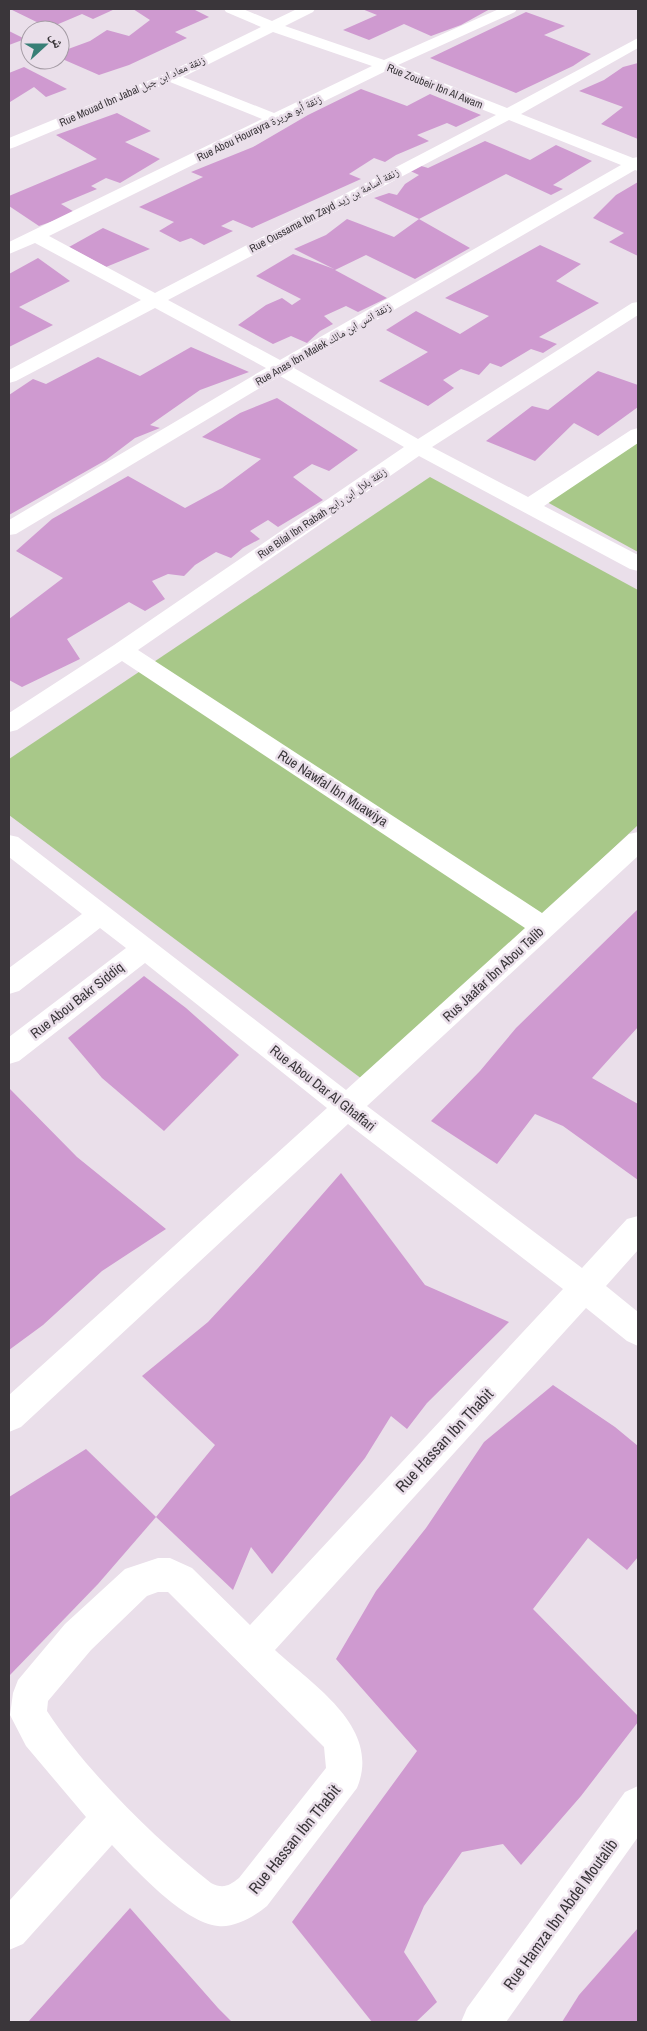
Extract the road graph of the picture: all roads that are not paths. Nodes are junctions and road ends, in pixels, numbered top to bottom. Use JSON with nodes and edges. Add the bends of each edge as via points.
{"nodes":[{"id":1,"x":231,"y":9,"type":"edge"},
{"id":2,"x":308,"y":9,"type":"edge"},
{"id":3,"x":510,"y":9,"type":"edge"},
{"id":4,"x":271,"y":26,"type":"junction"},
{"id":5,"x":638,"y":42,"type":"edge"},
{"id":6,"x":385,"y":65,"type":"junction"},
{"id":7,"x":170,"y":76,"type":"junction"},
{"id":8,"x":507,"y":114,"type":"junction"},
{"id":9,"x":278,"y":120,"type":"junction"},
{"id":10,"x":9,"y":144,"type":"edge"},
{"id":11,"x":637,"y":164,"type":"edge"},
{"id":12,"x":36,"y":236,"type":"junction"},
{"id":13,"x":9,"y":249,"type":"edge"},
{"id":14,"x":154,"y":300,"type":"junction"},
{"id":15,"x":638,"y":307,"type":"edge"},
{"id":16,"x":280,"y":368,"type":"junction"},
{"id":17,"x":9,"y":377,"type":"edge"},
{"id":18,"x":638,"y":434,"type":"edge"},
{"id":19,"x":418,"y":446,"type":"junction"},
{"id":20,"x":531,"y":505,"type":"junction"},
{"id":21,"x":9,"y":529,"type":"edge"},
{"id":22,"x":638,"y":564,"type":"edge"},
{"id":23,"x":122,"y":650,"type":"junction"},
{"id":24,"x":9,"y":724,"type":"edge"},
{"id":25,"x":638,"y":841,"type":"edge"},
{"id":26,"x":9,"y":844,"type":"edge"},
{"id":27,"x":100,"y":914,"type":"junction"},
{"id":28,"x":544,"y":927,"type":"junction"},
{"id":29,"x":145,"y":948,"type":"junction"},
{"id":30,"x":9,"y":983,"type":"edge"},
{"id":31,"x":9,"y":1052,"type":"edge"},
{"id":32,"x":348,"y":1108,"type":"junction"},
{"id":33,"x":638,"y":1229,"type":"edge"},
{"id":34,"x":584,"y":1287,"type":"junction"},
{"id":35,"x":638,"y":1331,"type":"edge"},
{"id":36,"x":9,"y":1416,"type":"edge"},
{"id":37,"x":250,"y":1650,"type":"junction"},
{"id":38,"x":638,"y":1805,"type":"edge"},
{"id":39,"x":112,"y":1818,"type":"junction"},
{"id":40,"x":9,"y":1930,"type":"edge"},
{"id":41,"x":481,"y":2022,"type":"edge"}],
"edges":[{"from":1,"to":4,"type":"street","name":"Rue Zoubeir Ibn Al Awam"},
{"from":2,"to":4,"type":"street","name":"Rue Mouad Ibn Jabal زنقة معاد ابن جبل"},
{"from":3,"to":6,"type":"street","name":"Rue Abou Hourayra زنقة أبو هريرة"},
{"from":4,"to":6,"type":"street","name":"Rue Zoubeir Ibn Al Awam"},
{"from":4,"to":7,"type":"street","name":"Rue Mouad Ibn Jabal زنقة معاد ابن جبل"},
{"from":5,"to":8,"type":"street","name":"Rue Oussama Ibn Zayd زنقة أسامة بن زيد"},
{"from":6,"to":8,"type":"street","name":"Rue Zoubeir Ibn Al Awam"},
{"from":6,"to":9,"type":"street","name":"Rue Abou Hourayra زنقة أبو هريرة"},
{"from":7,"to":9,"type":"street"},
{"from":7,"to":10,"type":"street","name":"Rue Mouad Ibn Jabal زنقة معاد ابن جبل"},
{"from":8,"to":11,"type":"street","name":"Rue Zoubeir Ibn Al Awam"},
{"from":8,"to":14,"type":"street","name":"Rue Oussama Ibn Zayd زنقة أسامة بن زيد"},
{"from":9,"to":12,"type":"street","name":"Rue Abou Hourayra زنقة أبو هريرة"},
{"from":11,"to":16,"type":"street","name":"Rue Anas Ibn Malek زنقة انس ابن مالك"},
{"from":12,"to":13,"type":"street","name":"Rue Abou Hourayra زنقة أبو هريرة"},
{"from":12,"to":14,"type":"street"},
{"from":14,"to":16,"type":"street"},
{"from":14,"to":17,"type":"street","name":"Rue Oussama Ibn Zayd زنقة أسامة بن زيد"},
{"from":15,"to":19,"type":"street","name":"Rue Bilal Ibn Rabah زنقة بلال ابن رابح"},
{"from":16,"to":19,"type":"street"},
{"from":16,"to":21,"type":"street","name":"Rue Anas Ibn Malek زنقة انس ابن مالك"},
{"from":18,"to":20,"type":"street"},
{"from":19,"to":20,"type":"street"},
{"from":19,"to":23,"type":"street","name":"Rue Bilal Ibn Rabah زنقة بلال ابن رابح"},
{"from":20,"to":22,"type":"street"},
{"from":23,"to":24,"type":"street","name":"Rue Bilal Ibn Rabah زنقة بلال ابن رابح"},
{"from":23,"to":28,"type":"street","name":"Rue Nawfal Ibn Muawiya"},
{"from":25,"to":28,"type":"street","name":"Rus Jaafar Ibn Abou Talib"},
{"from":26,"to":27,"type":"street","name":"Rue Abou Dar Al Ghaffari"},
{"from":27,"to":29,"type":"street","name":"Rue Abou Dar Al Ghaffari"},
{"from":27,"to":30,"type":"street"},
{"from":28,"to":32,"type":"street","name":"Rus Jaafar Ibn Abou Talib"},
{"from":29,"to":31,"type":"street","name":"Rue Abou Bakr Siddiq"},
{"from":29,"to":32,"type":"street","name":"Rue Abou Dar Al Ghaffari"},
{"from":32,"to":34,"type":"street","name":"Rue Abou Dar Al Ghaffari"},
{"from":32,"to":36,"type":"street","name":"Rus Jaafar Ibn Abou Talib"},
{"from":33,"to":34,"type":"street","name":"Rue Hassan Ibn Thabit"},
{"from":34,"to":35,"type":"street","name":"Rue Abou Dar Al Ghaffari"},
{"from":34,"to":37,"type":"street","name":"Rue Hassan Ibn Thabit"},
{"from":37,"to":39,"type":"street","name":"Rue Hassan Ibn Thabit","via":[[180,1580],[170,1575],[158,1575],[138,1581],[48,1670],[32,1693],[28,1715],[43,1740]]},
{"from":37,"to":39,"type":"street","name":"Rue Hassan Ibn Thabit","via":[[335,1730],[342,1740],[346,1756],[344,1775],[253,1892],[243,1901],[230,1905],[216,1906],[206,1902],[186,1890]]},
{"from":38,"to":41,"type":"street","name":"Rue Hamza Ibn Abdel Moutalib"},
{"from":39,"to":40,"type":"street"}]}
